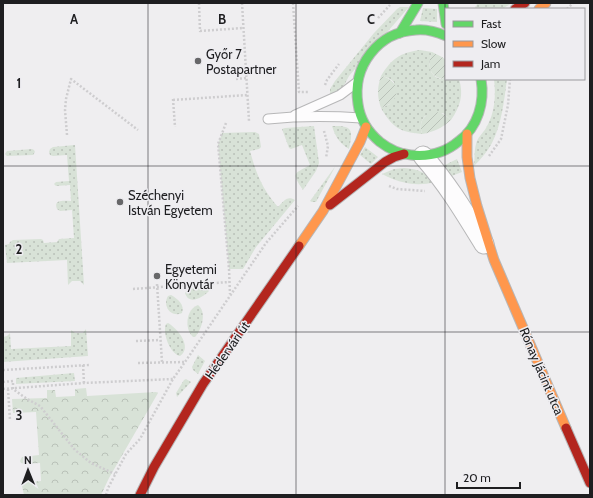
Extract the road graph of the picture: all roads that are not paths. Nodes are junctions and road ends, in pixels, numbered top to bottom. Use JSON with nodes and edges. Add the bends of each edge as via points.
{"nodes":[{"id":1,"x":418,"y":3,"type":"edge"},
{"id":2,"x":443,"y":3,"type":"edge"},
{"id":3,"x":445,"y":17,"type":"edge"},
{"id":4,"x":400,"y":33,"type":"junction"},
{"id":5,"x":445,"y":36,"type":"edge"},
{"id":6,"x":482,"y":80,"type":"edge"},
{"id":7,"x":357,"y":83,"type":"junction"},
{"id":8,"x":290,"y":117,"type":"junction"},
{"id":9,"x":361,"y":118,"type":"junction"},
{"id":10,"x":268,"y":120,"type":"dead end"},
{"id":11,"x":366,"y":127,"type":"junction"},
{"id":12,"x":467,"y":134,"type":"junction"},
{"id":13,"x":404,"y":154,"type":"junction"},
{"id":14,"x":423,"y":156,"type":"junction"},
{"id":15,"x":323,"y":211,"type":"junction"},
{"id":16,"x":494,"y":260,"type":"junction"},
{"id":17,"x":590,"y":482,"type":"edge"},
{"id":18,"x":140,"y":495,"type":"edge"}],
"edges":[{"from":1,"to":4,"type":"street"},
{"from":2,"to":3,"type":"street"},
{"from":4,"to":5,"type":"street","via":[[422,30]]},
{"from":4,"to":7,"type":"street","via":[[384,40],[371,52],[362,66]]},
{"from":6,"to":12,"type":"street","via":[[481,106]]},
{"from":7,"to":8,"type":"lane","via":[[340,95]]},
{"from":7,"to":9,"type":"street","via":[[356,101]]},
{"from":8,"to":9,"type":"lane"},
{"from":8,"to":10,"type":"lane"},
{"from":9,"to":11,"type":"street"},
{"from":11,"to":13,"type":"street","via":[[389,149]]},
{"from":11,"to":15,"type":"street","name":"Hédervári út"},
{"from":12,"to":14,"type":"street","via":[[455,145],[440,153]]},
{"from":12,"to":16,"type":"street","name":"Rónay Jácint utca","via":[[470,178]]},
{"from":13,"to":14,"type":"street"},
{"from":13,"to":15,"type":"street","name":"Hédervári út","via":[[385,162]]},
{"from":14,"to":16,"type":"street","name":"Rónay Jácint utca","via":[[465,212]]},
{"from":15,"to":18,"type":"street","name":"Hédervári út","via":[[204,384]]},
{"from":16,"to":17,"type":"street","name":"Rónay Jácint utca"}]}
